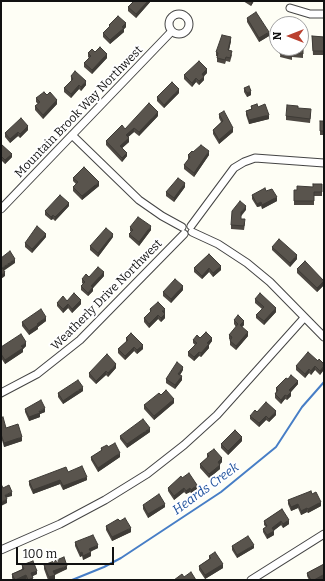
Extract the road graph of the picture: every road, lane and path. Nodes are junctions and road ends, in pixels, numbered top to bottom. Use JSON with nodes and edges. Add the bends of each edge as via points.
{"nodes":[{"id":1,"x":290,"y":8,"type":"dead end"},
{"id":2,"x":324,"y":14,"type":"edge"},
{"id":3,"x":172,"y":32,"type":"dead end"},
{"id":4,"x":72,"y":135,"type":"junction"},
{"id":5,"x":324,"y":163,"type":"edge"},
{"id":6,"x":1,"y":209,"type":"edge"},
{"id":7,"x":191,"y":229,"type":"junction"},
{"id":8,"x":183,"y":230,"type":"junction"},
{"id":9,"x":304,"y":318,"type":"junction"},
{"id":10,"x":324,"y":337,"type":"edge"},
{"id":11,"x":1,"y":393,"type":"edge"},
{"id":12,"x":324,"y":534,"type":"edge"},
{"id":13,"x":1,"y":550,"type":"edge"},
{"id":14,"x":251,"y":580,"type":"edge"}],
"edges":[{"from":1,"to":2,"type":"street","via":[[310,14]]},
{"from":3,"to":4,"type":"street","name":"Mountain Brook Way Northwest"},
{"from":4,"to":6,"type":"street","name":"Mountain Brook Way Northwest"},
{"from":4,"to":8,"type":"street","via":[[139,200]]},
{"from":5,"to":7,"type":"street","via":[[255,158],[244,162],[234,168]]},
{"from":7,"to":8,"type":"street","via":[[189,235]]},
{"from":7,"to":9,"type":"street","via":[[247,263],[270,282]]},
{"from":8,"to":11,"type":"street","name":"Weatherly Drive Northwest","via":[[80,340],[37,374]]},
{"from":9,"to":10,"type":"street"},
{"from":9,"to":13,"type":"street","via":[[217,415],[184,445],[106,500]]},
{"from":12,"to":14,"type":"street"}]}
